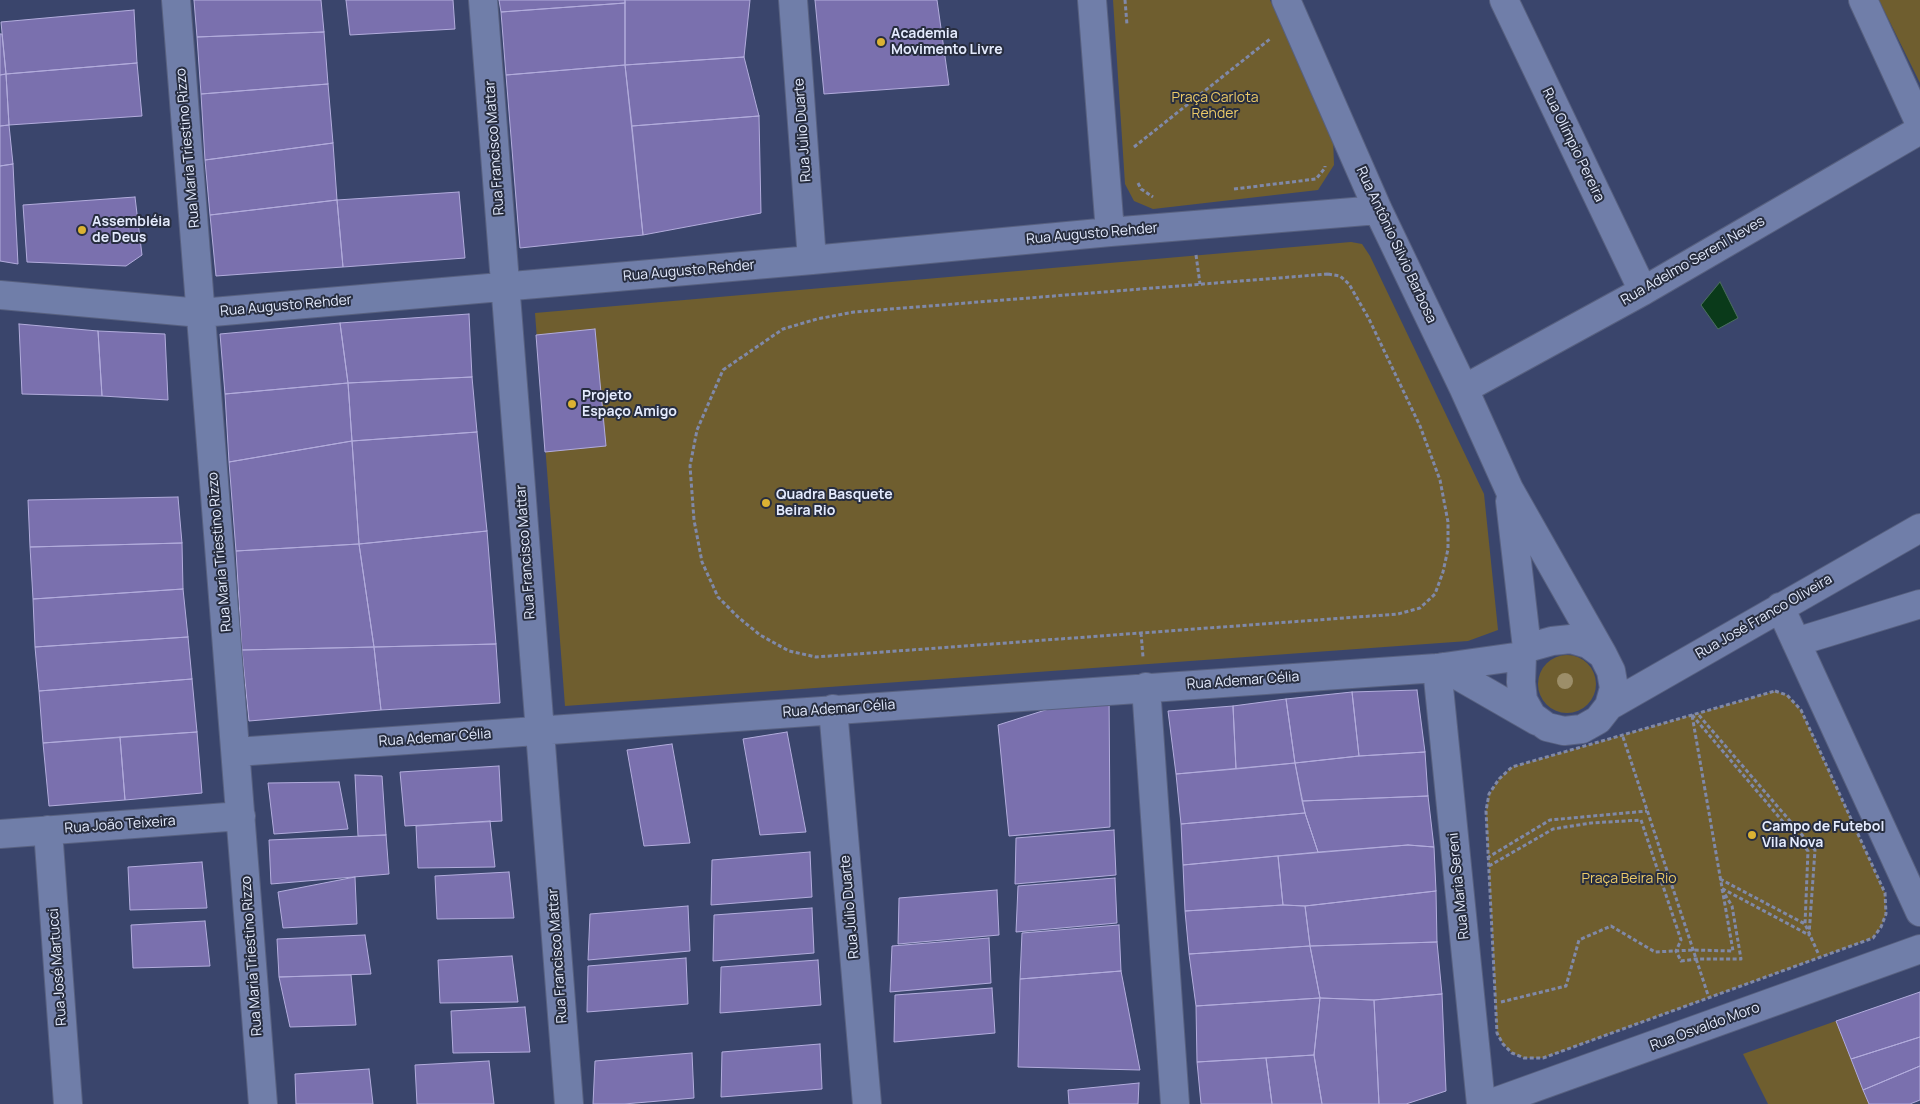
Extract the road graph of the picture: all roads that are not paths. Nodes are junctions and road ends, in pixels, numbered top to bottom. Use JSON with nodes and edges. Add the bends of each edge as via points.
{"nodes":[{"id":1,"x":176,"y":0,"type":"edge"},
{"id":2,"x":483,"y":0,"type":"edge"},
{"id":3,"x":793,"y":0,"type":"edge"},
{"id":4,"x":1092,"y":0,"type":"edge"},
{"id":5,"x":1504,"y":0,"type":"edge"},
{"id":6,"x":1862,"y":0,"type":"edge"},
{"id":7,"x":1290,"y":11,"type":"edge"},
{"id":8,"x":1920,"y":124,"type":"edge"},
{"id":9,"x":1920,"y":130,"type":"edge"},
{"id":10,"x":1378,"y":210,"type":"junction"},
{"id":11,"x":1110,"y":232,"type":"junction"},
{"id":12,"x":812,"y":260,"type":"junction"},
{"id":13,"x":505,"y":287,"type":"junction"},
{"id":14,"x":1643,"y":291,"type":"junction"},
{"id":15,"x":0,"y":296,"type":"edge"},
{"id":16,"x":201,"y":313,"type":"junction"},
{"id":17,"x":1464,"y":389,"type":"junction"},
{"id":18,"x":1509,"y":489,"type":"junction"},
{"id":19,"x":1920,"y":528,"type":"edge"},
{"id":20,"x":1920,"y":604,"type":"edge"},
{"id":21,"x":1780,"y":607,"type":"junction"},
{"id":22,"x":1796,"y":642,"type":"junction"},
{"id":23,"x":1525,"y":652,"type":"junction"},
{"id":24,"x":1602,"y":655,"type":"junction"},
{"id":25,"x":1440,"y":667,"type":"junction"},
{"id":26,"x":1145,"y":675,"type":"junction"},
{"id":27,"x":1609,"y":706,"type":"junction"},
{"id":28,"x":834,"y":709,"type":"junction"},
{"id":29,"x":1547,"y":727,"type":"junction"},
{"id":30,"x":540,"y":730,"type":"junction"},
{"id":31,"x":236,"y":752,"type":"junction"},
{"id":32,"x":241,"y":816,"type":"junction"},
{"id":33,"x":48,"y":830,"type":"junction"},
{"id":34,"x":0,"y":834,"type":"edge"},
{"id":35,"x":1920,"y":912,"type":"edge"},
{"id":36,"x":1920,"y":949,"type":"edge"},
{"id":37,"x":68,"y":1104,"type":"edge"},
{"id":38,"x":263,"y":1104,"type":"edge"},
{"id":39,"x":569,"y":1104,"type":"edge"},
{"id":40,"x":867,"y":1104,"type":"edge"},
{"id":41,"x":1175,"y":1104,"type":"edge"},
{"id":42,"x":1481,"y":1104,"type":"edge"},
{"id":43,"x":1489,"y":1104,"type":"edge"}],
"edges":[{"from":1,"to":16,"type":"street","name":"Rua Maria Triestino Rizzo"},
{"from":2,"to":13,"type":"street","name":"Rua Francisco Mattar"},
{"from":3,"to":12,"type":"street","name":"Rua Júlio Duarte"},
{"from":4,"to":11,"type":"street"},
{"from":5,"to":14,"type":"street","name":"Rua Olímpio Pereira"},
{"from":6,"to":8,"type":"street"},
{"from":7,"to":10,"type":"street","name":"Rua Antônio Silvio Barbosa"},
{"from":9,"to":14,"type":"street","name":"Rua Adelmo Sereni Neves"},
{"from":10,"to":11,"type":"street","name":"Rua Augusto Rehder"},
{"from":10,"to":17,"type":"street","name":"Rua Antônio Silvio Barbosa"},
{"from":11,"to":12,"type":"street","name":"Rua Augusto Rehder"},
{"from":12,"to":13,"type":"street","name":"Rua Augusto Rehder"},
{"from":13,"to":16,"type":"street","name":"Rua Augusto Rehder"},
{"from":13,"to":30,"type":"street","name":"Rua Francisco Mattar"},
{"from":14,"to":17,"type":"street","name":"Rua Adelmo Sereni Neves"},
{"from":15,"to":16,"type":"street","name":"Rua Augusto Rehder"},
{"from":16,"to":31,"type":"street","name":"Rua Maria Triestino Rizzo"},
{"from":17,"to":18,"type":"street","name":"Rua Antônio Silvio Barbosa"},
{"from":18,"to":23,"type":"street"},
{"from":18,"to":24,"type":"street"},
{"from":19,"to":21,"type":"street","name":"Rua José Franco Oliveira"},
{"from":20,"to":22,"type":"street"},
{"from":21,"to":22,"type":"street"},
{"from":21,"to":27,"type":"street","name":"Rua José Franco Oliveira"},
{"from":22,"to":35,"type":"street"},
{"from":23,"to":24,"type":"street","via":[[1552,641],[1571,639],[1588,644]]},
{"from":23,"to":25,"type":"street","name":"Rua Ademar Célia"},
{"from":23,"to":29,"type":"street","via":[[1521,682],[1523,700],[1532,716]]},
{"from":24,"to":27,"type":"street","via":[[1611,670],[1614,688]]},
{"from":25,"to":26,"type":"street","name":"Rua Ademar Célia"},
{"from":25,"to":29,"type":"street"},
{"from":25,"to":42,"type":"street","name":"Rua Maria Sereni"},
{"from":26,"to":28,"type":"street","name":"Rua Ademar Célia"},
{"from":26,"to":41,"type":"street"},
{"from":27,"to":29,"type":"street","via":[[1598,720],[1582,729],[1564,731]]},
{"from":28,"to":30,"type":"street","name":"Rua Ademar Célia"},
{"from":28,"to":40,"type":"street","name":"Rua Júlio Duarte"},
{"from":30,"to":31,"type":"street","name":"Rua Ademar Célia"},
{"from":30,"to":39,"type":"street","name":"Rua Francisco Mattar"},
{"from":31,"to":32,"type":"street","name":"Rua Maria Triestino Rizzo"},
{"from":32,"to":33,"type":"street","name":"Rua João Teixeira"},
{"from":32,"to":38,"type":"street","name":"Rua Maria Triestino Rizzo"},
{"from":33,"to":34,"type":"street","name":"Rua João Teixeira"},
{"from":33,"to":37,"type":"street","name":"Rua José Martucci"},
{"from":36,"to":43,"type":"street","name":"Rua Osvaldo Moro"}]}
